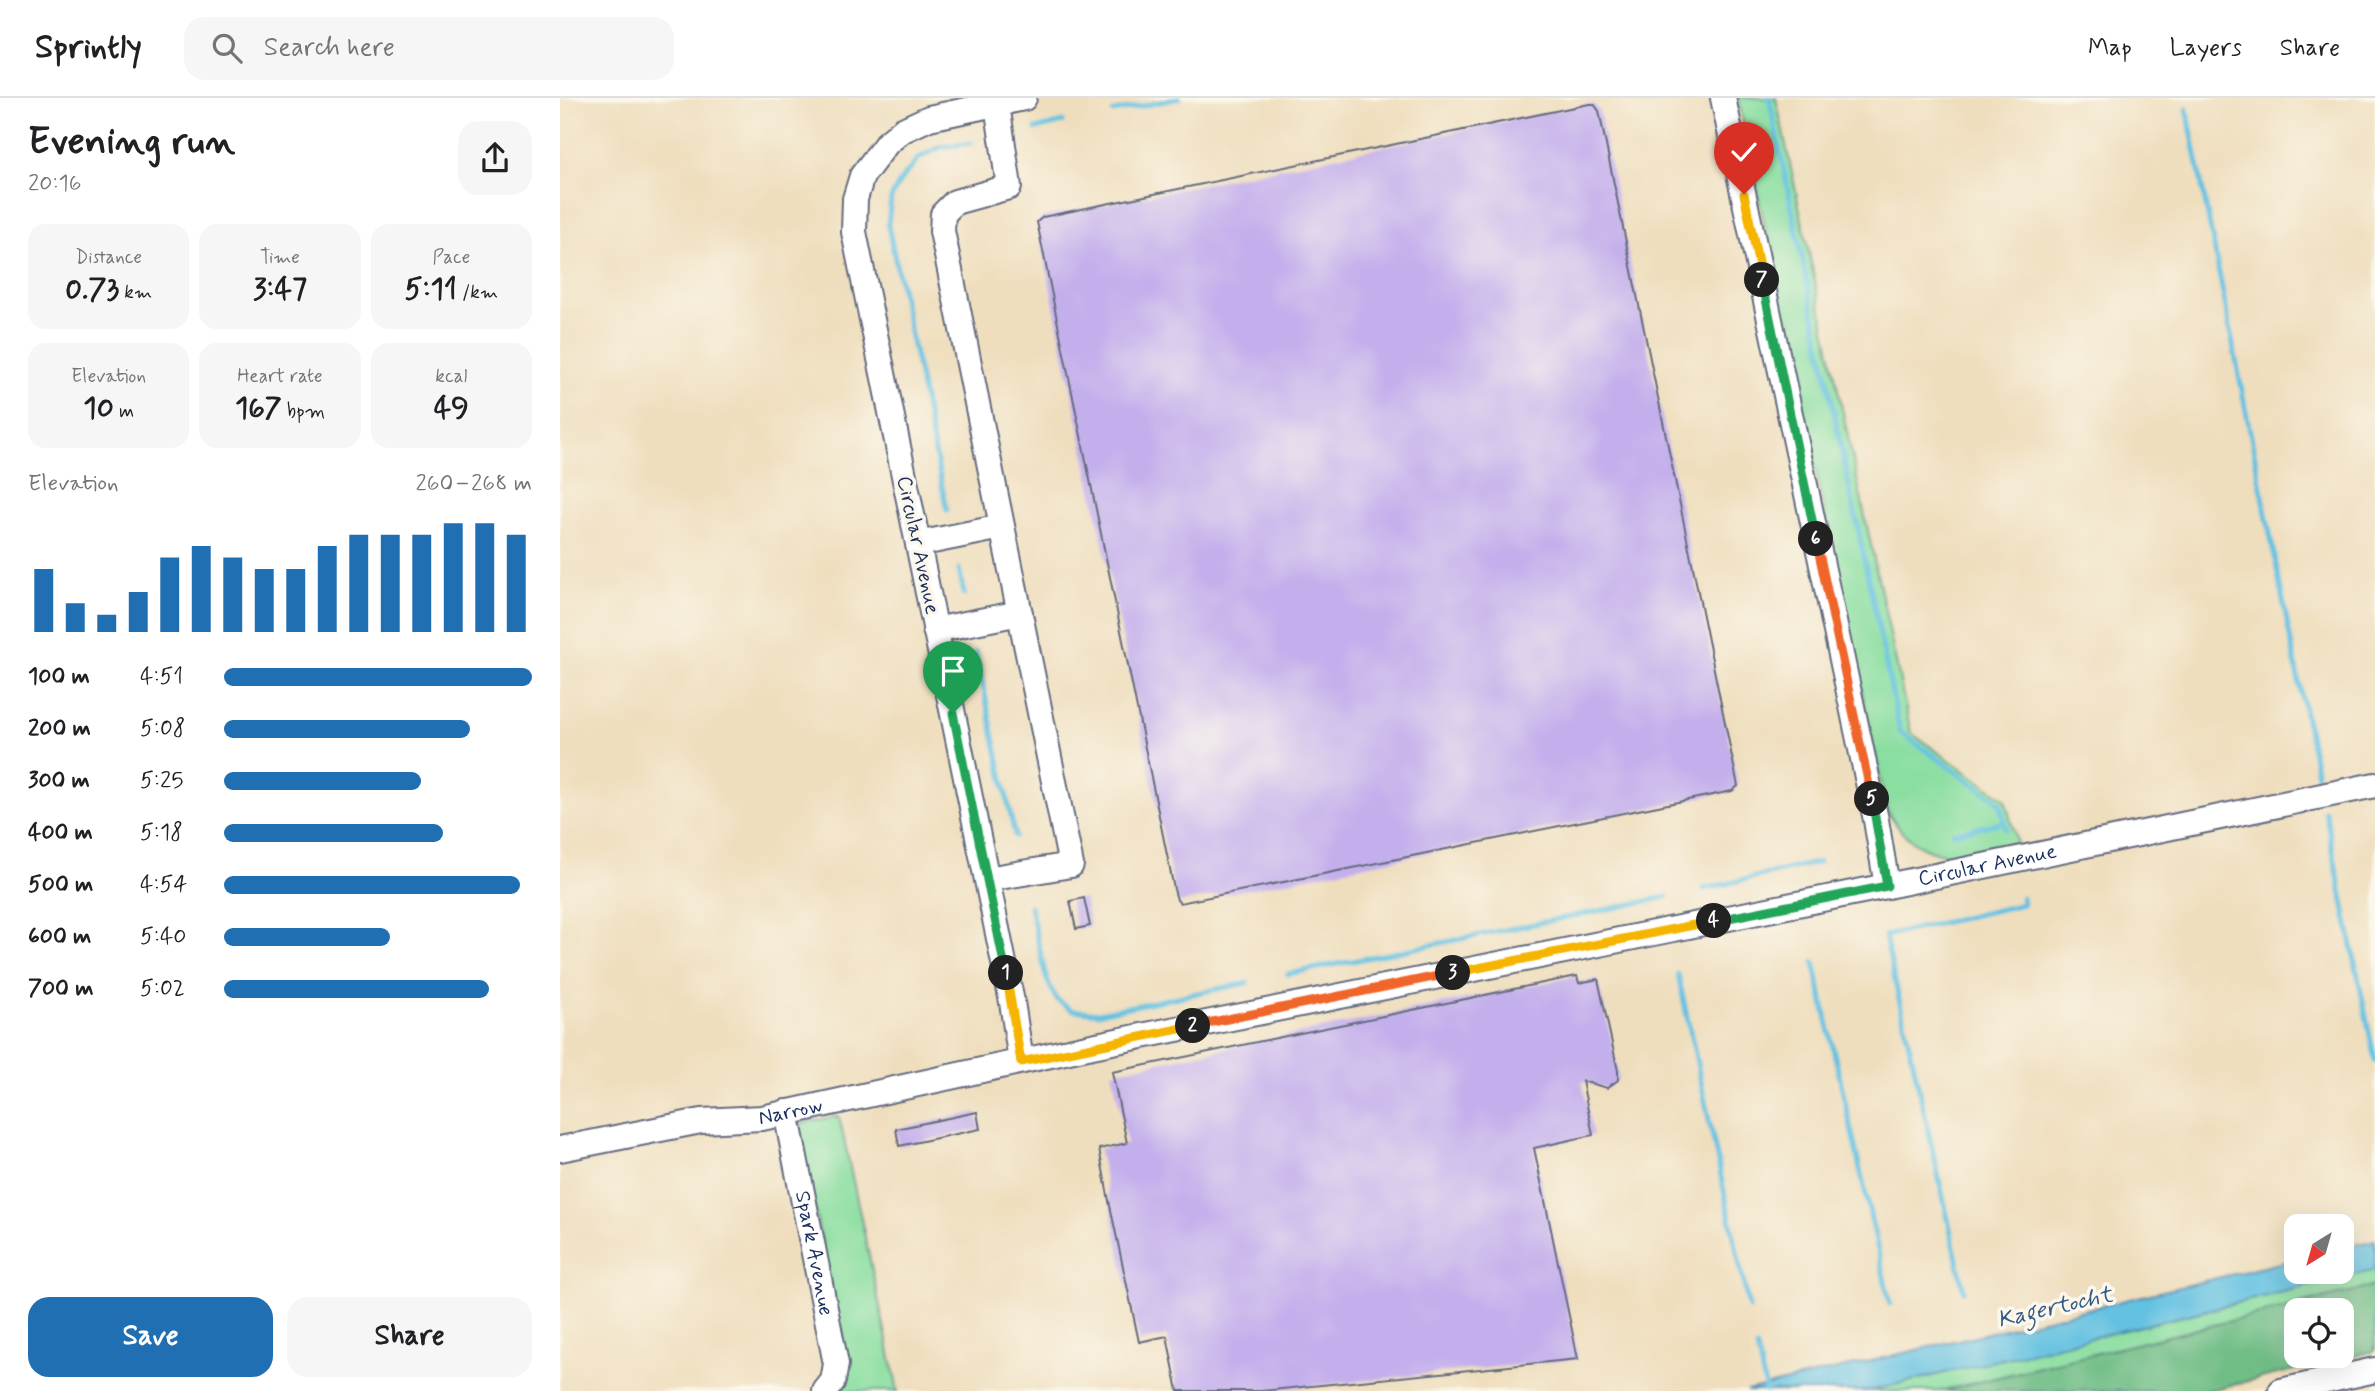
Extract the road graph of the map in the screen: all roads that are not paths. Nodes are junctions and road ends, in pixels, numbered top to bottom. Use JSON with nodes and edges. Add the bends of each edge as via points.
{"nodes":[{"id":1,"x":1024,"y":98,"type":"edge"},
{"id":2,"x":1723,"y":98,"type":"edge"},
{"id":3,"x":997,"y":104,"type":"junction"},
{"id":4,"x":1002,"y":527,"type":"junction"},
{"id":5,"x":918,"y":544,"type":"junction"},
{"id":6,"x":1020,"y":613,"type":"junction"},
{"id":7,"x":935,"y":630,"type":"junction"},
{"id":8,"x":2375,"y":785,"type":"edge"},
{"id":9,"x":987,"y":878,"type":"junction"},
{"id":10,"x":1887,"y":886,"type":"junction"},
{"id":11,"x":1021,"y":1062,"type":"junction"},
{"id":12,"x":786,"y":1112,"type":"junction"},
{"id":13,"x":560,"y":1149,"type":"edge"},
{"id":14,"x":2375,"y":1370,"type":"edge"},
{"id":15,"x":825,"y":1391,"type":"edge"},
{"id":16,"x":2281,"y":1391,"type":"edge"}],
"edges":[{"from":1,"to":3,"type":"street","name":"Circular Avenue"},
{"from":2,"to":10,"type":"street"},
{"from":3,"to":4,"type":"street","via":[[1009,187],[955,202],[943,214],[942,231]]},
{"from":3,"to":5,"type":"street","name":"Circular Avenue","via":[[929,118],[903,130],[887,143],[863,176],[855,200],[854,232]]},
{"from":4,"to":5,"type":"street"},
{"from":4,"to":6,"type":"street"},
{"from":5,"to":7,"type":"street","name":"Circular Avenue"},
{"from":6,"to":7,"type":"street"},
{"from":6,"to":9,"type":"street","via":[[1071,865]]},
{"from":7,"to":9,"type":"street","name":"Circular Avenue"},
{"from":8,"to":10,"type":"street","name":"Circular Avenue"},
{"from":9,"to":11,"type":"street","name":"Circular Avenue"},
{"from":10,"to":11,"type":"street","name":"Circular Avenue"},
{"from":11,"to":12,"type":"street","name":"Narrow"},
{"from":12,"to":13,"type":"street","name":"Narrow","via":[[701,1121]]},
{"from":12,"to":15,"type":"street","name":"Spark Avenue","via":[[836,1364],[833,1381]]},
{"from":14,"to":16,"type":"street"}]}
